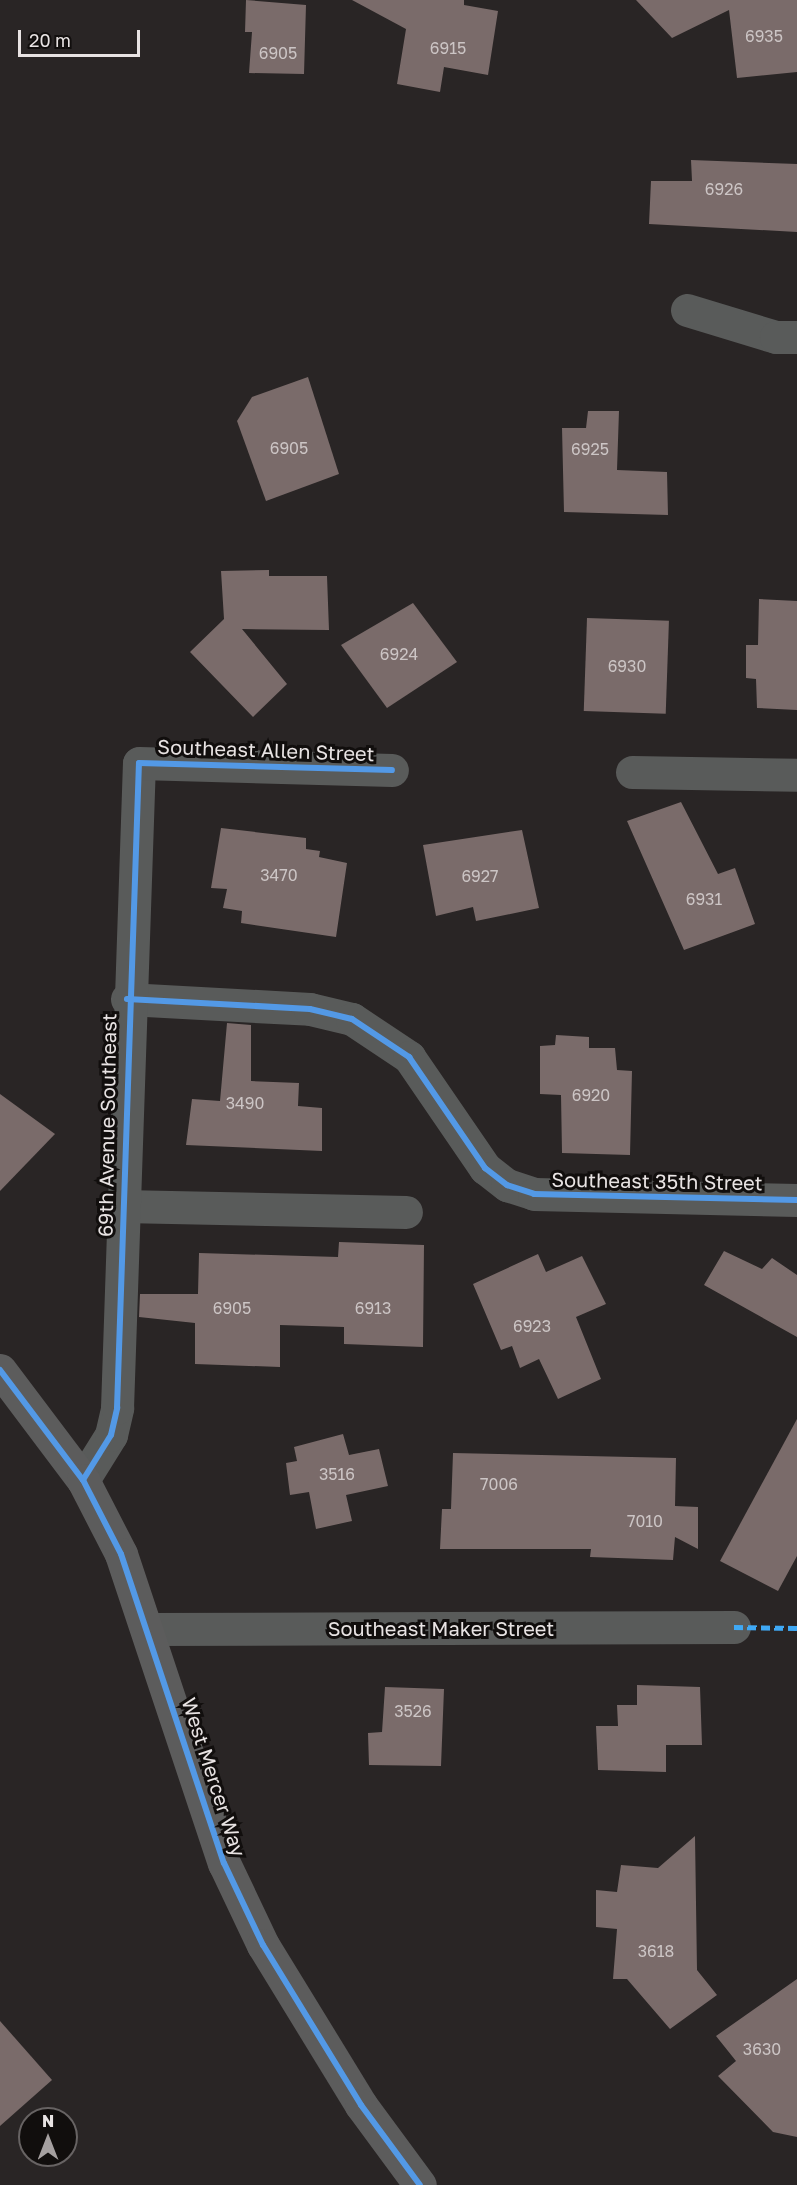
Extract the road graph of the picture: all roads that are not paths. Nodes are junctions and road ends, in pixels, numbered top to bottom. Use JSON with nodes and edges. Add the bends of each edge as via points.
{"nodes":[{"id":1,"x":687,"y":310,"type":"dead end"},
{"id":2,"x":797,"y":337,"type":"edge"},
{"id":3,"x":139,"y":763,"type":"joint"},
{"id":4,"x":392,"y":770,"type":"dead end"},
{"id":5,"x":632,"y":772,"type":"dead end"},
{"id":6,"x":797,"y":775,"type":"edge"},
{"id":7,"x":127,"y":999,"type":"junction"},
{"id":8,"x":797,"y":1200,"type":"edge"},
{"id":9,"x":122,"y":1206,"type":"junction"},
{"id":10,"x":406,"y":1212,"type":"dead end"},
{"id":11,"x":0,"y":1370,"type":"edge"},
{"id":12,"x":83,"y":1480,"type":"junction"},
{"id":13,"x":734,"y":1627,"type":"dead end"},
{"id":14,"x":149,"y":1629,"type":"junction"},
{"id":15,"x":420,"y":2185,"type":"edge"}],
"edges":[{"from":1,"to":2,"type":"street","via":[[776,337]]},
{"from":3,"to":4,"type":"street","name":"Southeast Allen Street"},
{"from":3,"to":7,"type":"street","name":"69th Avenue Southeast"},
{"from":5,"to":6,"type":"street"},
{"from":7,"to":8,"type":"street","name":"Southeast 35th Street","via":[[309,1009],[352,1019],[409,1057],[485,1168],[507,1185],[534,1194]]},
{"from":7,"to":9,"type":"street","name":"69th Avenue Southeast"},
{"from":9,"to":10,"type":"street"},
{"from":9,"to":12,"type":"street","name":"69th Avenue Southeast","via":[[117,1408],[111,1435]]},
{"from":11,"to":12,"type":"street","name":"West Mercer Way"},
{"from":12,"to":14,"type":"street","name":"West Mercer Way","via":[[121,1554]]},
{"from":13,"to":14,"type":"street","name":"Southeast Maker Street"},
{"from":14,"to":15,"type":"street","name":"West Mercer Way","via":[[224,1863],[263,1945],[361,2105]]}]}
